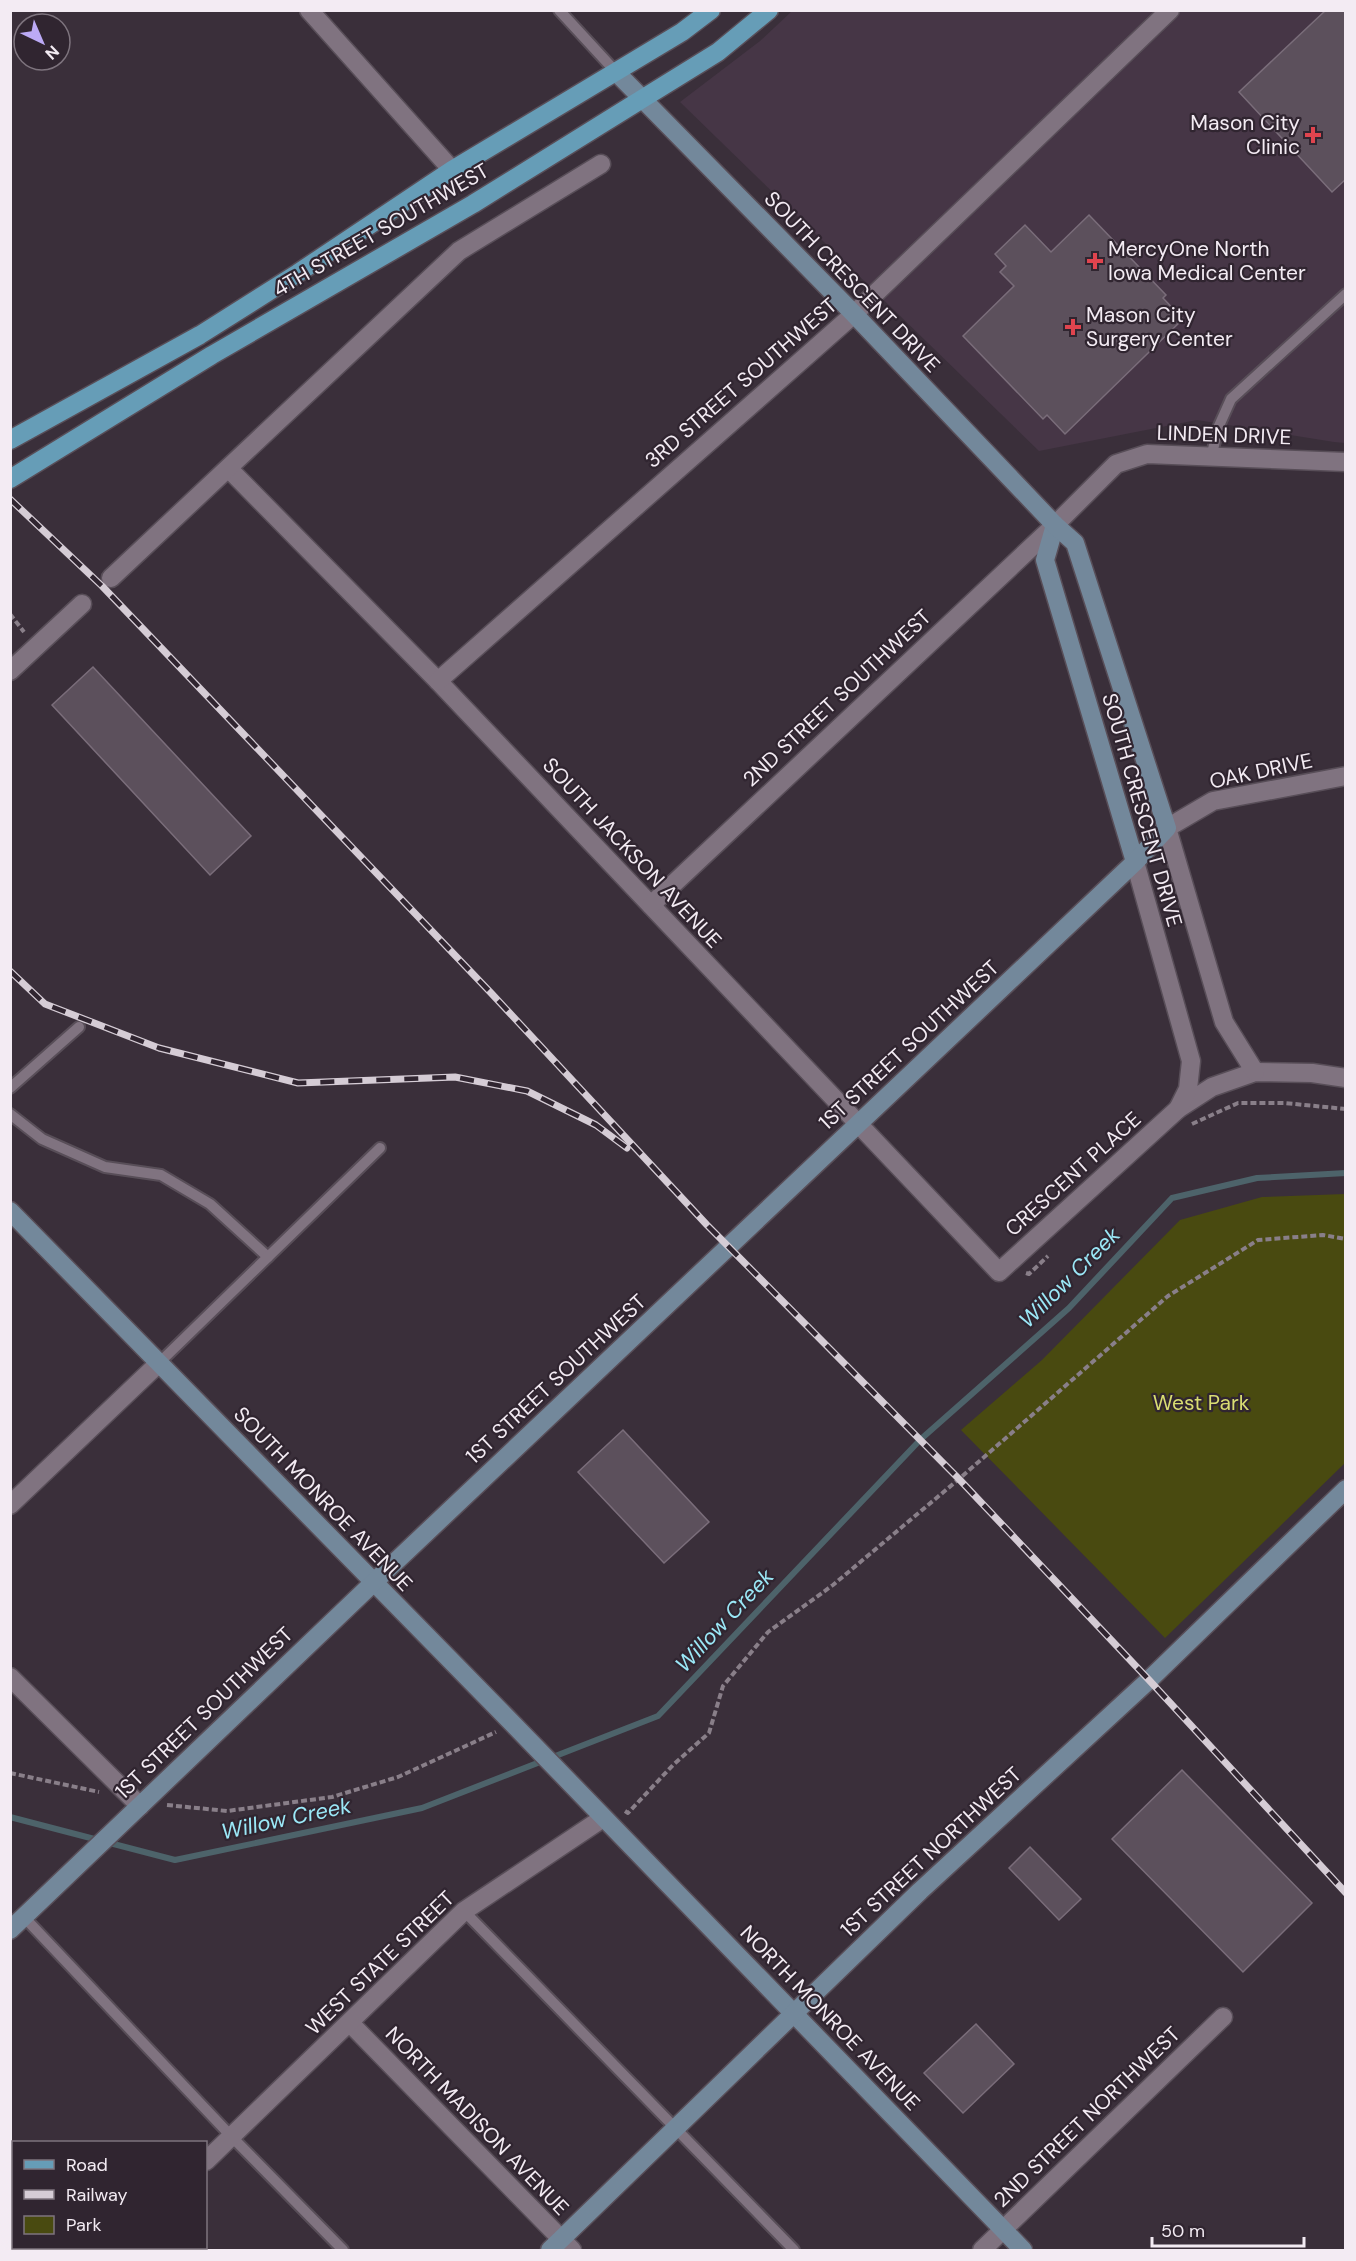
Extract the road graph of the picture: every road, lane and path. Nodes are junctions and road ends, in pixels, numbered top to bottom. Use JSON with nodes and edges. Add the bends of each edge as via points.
{"nodes":[{"id":1,"x":309,"y":10,"type":"edge"},
{"id":2,"x":559,"y":10,"type":"edge"},
{"id":3,"x":711,"y":10,"type":"edge"},
{"id":4,"x":769,"y":10,"type":"edge"},
{"id":5,"x":1170,"y":10,"type":"edge"},
{"id":6,"x":616,"y":72,"type":"junction"},
{"id":7,"x":642,"y":99,"type":"junction"},
{"id":8,"x":601,"y":164,"type":"dead end"},
{"id":9,"x":452,"y":170,"type":"junction"},
{"id":10,"x":1346,"y":294,"type":"edge"},
{"id":11,"x":854,"y":314,"type":"junction"},
{"id":12,"x":10,"y":440,"type":"edge"},
{"id":13,"x":1211,"y":458,"type":"junction"},
{"id":14,"x":1346,"y":462,"type":"edge"},
{"id":15,"x":229,"y":469,"type":"junction"},
{"id":16,"x":10,"y":479,"type":"edge"},
{"id":17,"x":1055,"y":525,"type":"junction"},
{"id":18,"x":111,"y":578,"type":"dead end"},
{"id":19,"x":82,"y":604,"type":"dead end"},
{"id":20,"x":10,"y":671,"type":"edge"},
{"id":21,"x":438,"y":681,"type":"junction"},
{"id":22,"x":1346,"y":776,"type":"edge"},
{"id":23,"x":1167,"y":828,"type":"junction"},
{"id":24,"x":1135,"y":862,"type":"junction"},
{"id":25,"x":651,"y":905,"type":"junction"},
{"id":26,"x":79,"y":1027,"type":"dead end"},
{"id":27,"x":1255,"y":1071,"type":"junction"},
{"id":28,"x":1346,"y":1078,"type":"edge"},
{"id":29,"x":10,"y":1088,"type":"edge"},
{"id":30,"x":1178,"y":1109,"type":"junction"},
{"id":31,"x":1346,"y":1109,"type":"edge"},
{"id":32,"x":10,"y":1114,"type":"edge"},
{"id":33,"x":858,"y":1124,"type":"junction"},
{"id":34,"x":1182,"y":1129,"type":"dead end"},
{"id":35,"x":380,"y":1148,"type":"dead end"},
{"id":36,"x":10,"y":1211,"type":"edge"},
{"id":37,"x":1346,"y":1239,"type":"edge"},
{"id":38,"x":1055,"y":1250,"type":"dead end"},
{"id":39,"x":268,"y":1257,"type":"junction"},
{"id":40,"x":999,"y":1272,"type":"junction"},
{"id":41,"x":159,"y":1363,"type":"junction"},
{"id":42,"x":1344,"y":1493,"type":"edge"},
{"id":43,"x":10,"y":1505,"type":"edge"},
{"id":44,"x":373,"y":1583,"type":"junction"},
{"id":45,"x":10,"y":1677,"type":"edge"},
{"id":46,"x":517,"y":1728,"type":"junction"},
{"id":47,"x":10,"y":1773,"type":"edge"},
{"id":48,"x":106,"y":1794,"type":"dead end"},
{"id":49,"x":137,"y":1808,"type":"junction"},
{"id":50,"x":621,"y":1808,"type":"dead end"},
{"id":51,"x":597,"y":1811,"type":"junction"},
{"id":52,"x":464,"y":1911,"type":"junction"},
{"id":53,"x":24,"y":1917,"type":"junction"},
{"id":54,"x":10,"y":1930,"type":"edge"},
{"id":55,"x":795,"y":2013,"type":"junction"},
{"id":56,"x":1223,"y":2017,"type":"dead end"},
{"id":57,"x":350,"y":2023,"type":"junction"},
{"id":58,"x":675,"y":2129,"type":"junction"},
{"id":59,"x":231,"y":2136,"type":"junction"},
{"id":60,"x":207,"y":2160,"type":"edge"},
{"id":61,"x":1004,"y":2230,"type":"junction"},
{"id":62,"x":561,"y":2247,"type":"edge"},
{"id":63,"x":343,"y":2250,"type":"edge"},
{"id":64,"x":794,"y":2250,"type":"edge"},
{"id":65,"x":982,"y":2250,"type":"edge"},
{"id":66,"x":1023,"y":2250,"type":"edge"}],
"edges":[{"from":1,"to":9,"type":"street"},
{"from":2,"to":6,"type":"lane"},
{"from":3,"to":6,"type":"main road","name":"4TH STREET SOUTHWEST"},
{"from":4,"to":7,"type":"main road","name":"4TH STREET SOUTHWEST","via":[[718,52]]},
{"from":5,"to":11,"type":"street","name":"3RD STREET SOUTHWEST"},
{"from":6,"to":7,"type":"main road","name":"SOUTH CRESCENT DRIVE"},
{"from":6,"to":9,"type":"main road","name":"4TH STREET SOUTHWEST"},
{"from":7,"to":11,"type":"main road","name":"SOUTH CRESCENT DRIVE"},
{"from":7,"to":16,"type":"main road","name":"4TH STREET SOUTHWEST"},
{"from":8,"to":15,"type":"street","via":[[459,251]]},
{"from":9,"to":12,"type":"main road","name":"4TH STREET SOUTHWEST","via":[[200,335]]},
{"from":10,"to":13,"type":"lane","via":[[1231,399],[1218,428]]},
{"from":11,"to":17,"type":"main road","name":"SOUTH CRESCENT DRIVE"},
{"from":11,"to":21,"type":"street","name":"3RD STREET SOUTHWEST"},
{"from":13,"to":14,"type":"street","name":"LINDEN DRIVE"},
{"from":13,"to":17,"type":"street","name":"LINDEN DRIVE","via":[[1147,454],[1116,464]]},
{"from":15,"to":18,"type":"street"},
{"from":15,"to":21,"type":"street","name":"SOUTH JACKSON AVENUE"},
{"from":17,"to":23,"type":"main road","name":"SOUTH CRESCENT DRIVE","via":[[1075,543]]},
{"from":17,"to":24,"type":"main road","name":"SOUTH CRESCENT DRIVE","via":[[1045,560]]},
{"from":17,"to":25,"type":"street","name":"2ND STREET SOUTHWEST"},
{"from":19,"to":20,"type":"street"},
{"from":21,"to":25,"type":"street","name":"SOUTH JACKSON AVENUE"},
{"from":22,"to":23,"type":"street","name":"OAK DRIVE","via":[[1213,801]]},
{"from":23,"to":24,"type":"main road","name":"OAK DRIVE"},
{"from":23,"to":27,"type":"street","name":"SOUTH CRESCENT DRIVE","via":[[1224,1022]]},
{"from":24,"to":30,"type":"street","name":"SOUTH CRESCENT DRIVE","via":[[1191,1061],[1188,1089]]},
{"from":24,"to":33,"type":"main road","name":"1ST STREET SOUTHWEST"},
{"from":25,"to":33,"type":"street","name":"SOUTH JACKSON AVENUE"},
{"from":26,"to":29,"type":"lane"},
{"from":27,"to":28,"type":"street"},
{"from":27,"to":30,"type":"street","name":"CRESCENT PLACE","via":[[1212,1087]]},
{"from":30,"to":40,"type":"street","name":"CRESCENT PLACE"},
{"from":31,"to":34,"type":"path","via":[[1238,1103]]},
{"from":32,"to":39,"type":"lane","via":[[42,1139],[105,1167],[161,1175],[210,1204]]},
{"from":33,"to":40,"type":"street","name":"SOUTH JACKSON AVENUE"},
{"from":33,"to":44,"type":"main road","name":"1ST STREET SOUTHWEST"},
{"from":35,"to":39,"type":"lane"},
{"from":36,"to":41,"type":"main road","name":"SOUTH MONROE AVENUE"},
{"from":37,"to":50,"type":"path","via":[[1323,1235],[1258,1240],[1168,1296],[950,1487],[833,1585],[768,1632],[723,1686],[709,1733],[628,1813]]},
{"from":38,"to":40,"type":"path","via":[[1029,1274]]},
{"from":39,"to":41,"type":"lane"},
{"from":41,"to":43,"type":"street"},
{"from":41,"to":44,"type":"main road","name":"SOUTH MONROE AVENUE"},
{"from":42,"to":55,"type":"main road","name":"1ST STREET NORTHWEST"},
{"from":44,"to":46,"type":"main road","name":"SOUTH MONROE AVENUE"},
{"from":44,"to":49,"type":"main road","name":"1ST STREET SOUTHWEST"},
{"from":45,"to":49,"type":"street"},
{"from":46,"to":49,"type":"path","via":[[490,1734],[398,1777],[332,1797],[227,1811],[177,1805]]},
{"from":46,"to":51,"type":"main road","name":"SOUTH MONROE AVENUE"},
{"from":47,"to":48,"type":"path"},
{"from":49,"to":53,"type":"main road","name":"1ST STREET SOUTHWEST"},
{"from":51,"to":52,"type":"street","name":"WEST STATE STREET"},
{"from":51,"to":55,"type":"main road","name":"NORTH MONROE AVENUE"},
{"from":52,"to":57,"type":"street","name":"WEST STATE STREET"},
{"from":52,"to":58,"type":"lane"},
{"from":53,"to":54,"type":"main road","name":"1ST STREET SOUTHWEST"},
{"from":53,"to":59,"type":"lane"},
{"from":55,"to":58,"type":"main road","name":"1ST STREET NORTHWEST"},
{"from":55,"to":61,"type":"main road","name":"NORTH MONROE AVENUE"},
{"from":56,"to":61,"type":"street","name":"2ND STREET NORTHWEST"},
{"from":57,"to":59,"type":"street","name":"WEST STATE STREET"},
{"from":57,"to":62,"type":"street","name":"NORTH MADISON AVENUE"},
{"from":58,"to":62,"type":"main road","name":"1ST STREET NORTHWEST"},
{"from":58,"to":64,"type":"lane"},
{"from":59,"to":60,"type":"street","name":"WEST STATE STREET"},
{"from":59,"to":63,"type":"lane"},
{"from":61,"to":65,"type":"street","name":"2ND STREET NORTHWEST"},
{"from":61,"to":66,"type":"main road","name":"NORTH MONROE AVENUE"}]}
